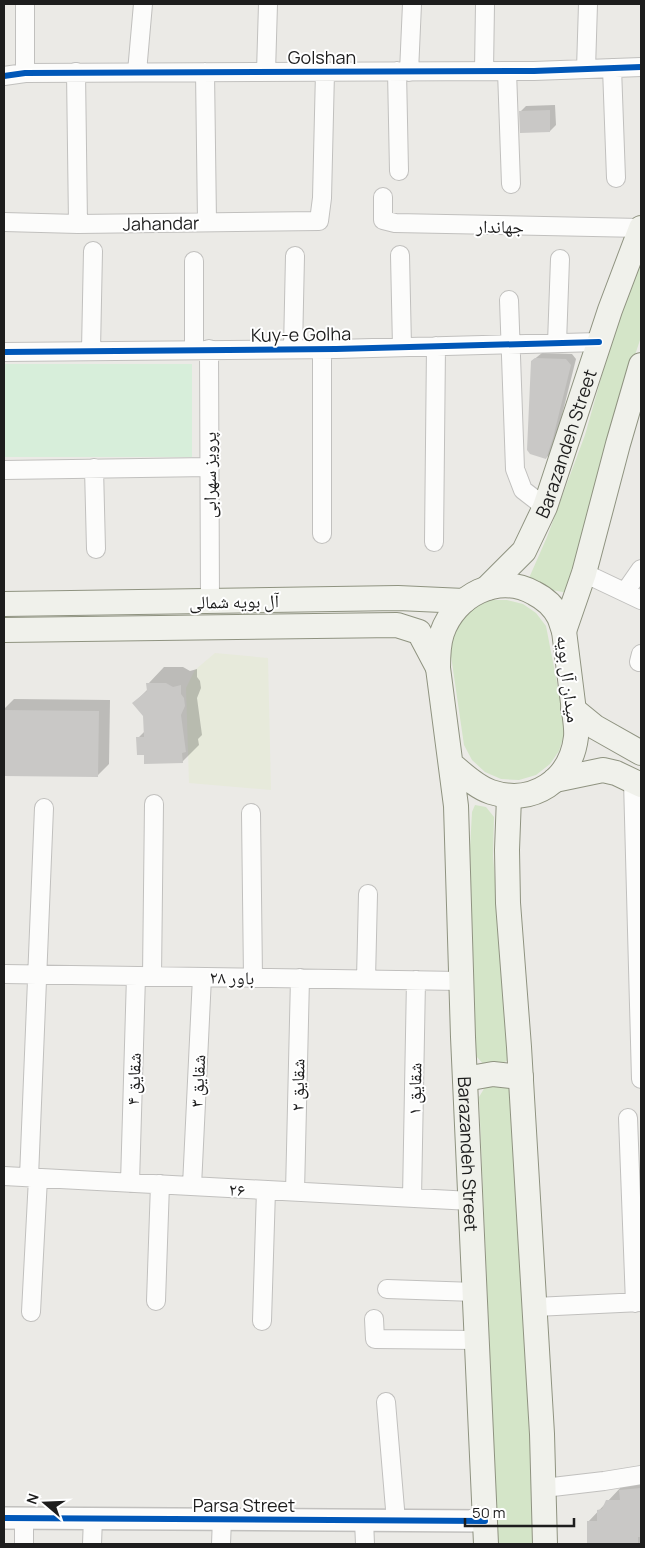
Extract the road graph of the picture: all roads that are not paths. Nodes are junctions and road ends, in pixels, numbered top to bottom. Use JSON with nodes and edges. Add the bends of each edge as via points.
{"nodes":[{"id":1,"x":25,"y":4,"type":"edge"},
{"id":2,"x":143,"y":4,"type":"edge"},
{"id":3,"x":268,"y":4,"type":"edge"},
{"id":4,"x":412,"y":4,"type":"edge"},
{"id":5,"x":485,"y":4,"type":"edge"},
{"id":6,"x":588,"y":4,"type":"edge"},
{"id":7,"x":641,"y":67,"type":"edge"},
{"id":8,"x":612,"y":68,"type":"junction"},
{"id":9,"x":586,"y":69,"type":"junction"},
{"id":10,"x":484,"y":71,"type":"junction"},
{"id":11,"x":507,"y":71,"type":"junction"},
{"id":12,"x":76,"y":72,"type":"junction"},
{"id":13,"x":138,"y":72,"type":"junction"},
{"id":14,"x":205,"y":72,"type":"junction"},
{"id":15,"x":266,"y":72,"type":"junction"},
{"id":16,"x":324,"y":72,"type":"junction"},
{"id":17,"x":403,"y":72,"type":"junction"},
{"id":18,"x":24,"y":73,"type":"junction"},
{"id":19,"x":4,"y":76,"type":"edge"},
{"id":20,"x":399,"y":171,"type":"dead end"},
{"id":21,"x":616,"y":178,"type":"dead end"},
{"id":22,"x":510,"y":184,"type":"dead end"},
{"id":23,"x":383,"y":197,"type":"dead end"},
{"id":24,"x":4,"y":222,"type":"edge"},
{"id":25,"x":207,"y":222,"type":"junction"},
{"id":26,"x":78,"y":224,"type":"junction"},
{"id":27,"x":641,"y":228,"type":"edge"},
{"id":28,"x":93,"y":251,"type":"dead end"},
{"id":29,"x":400,"y":255,"type":"dead end"},
{"id":30,"x":295,"y":256,"type":"dead end"},
{"id":31,"x":560,"y":259,"type":"dead end"},
{"id":32,"x":194,"y":261,"type":"dead end"},
{"id":33,"x":508,"y":300,"type":"dead end"},
{"id":34,"x":599,"y":342,"type":"junction"},
{"id":35,"x":558,"y":343,"type":"junction"},
{"id":36,"x":510,"y":344,"type":"junction"},
{"id":37,"x":436,"y":346,"type":"junction"},
{"id":38,"x":402,"y":347,"type":"junction"},
{"id":39,"x":293,"y":349,"type":"junction"},
{"id":40,"x":322,"y":349,"type":"junction"},
{"id":41,"x":91,"y":350,"type":"junction"},
{"id":42,"x":202,"y":350,"type":"junction"},
{"id":43,"x":4,"y":352,"type":"edge"},
{"id":44,"x":641,"y":365,"type":"edge"},
{"id":45,"x":209,"y":467,"type":"junction"},
{"id":46,"x":94,"y":468,"type":"junction"},
{"id":47,"x":4,"y":470,"type":"edge"},
{"id":48,"x":545,"y":507,"type":"junction"},
{"id":49,"x":322,"y":534,"type":"dead end"},
{"id":50,"x":434,"y":542,"type":"dead end"},
{"id":51,"x":96,"y":549,"type":"dead end"},
{"id":52,"x":641,"y":569,"type":"edge"},
{"id":53,"x":584,"y":574,"type":"junction"},
{"id":54,"x":487,"y":588,"type":"junction"},
{"id":55,"x":625,"y":592,"type":"junction"},
{"id":56,"x":464,"y":600,"type":"junction"},
{"id":57,"x":641,"y":600,"type":"edge"},
{"id":58,"x":210,"y":602,"type":"junction"},
{"id":59,"x":4,"y":604,"type":"edge"},
{"id":60,"x":4,"y":630,"type":"edge"},
{"id":61,"x":564,"y":631,"type":"junction"},
{"id":62,"x":438,"y":668,"type":"junction"},
{"id":63,"x":573,"y":709,"type":"junction"},
{"id":64,"x":641,"y":753,"type":"edge"},
{"id":65,"x":451,"y":764,"type":"junction"},
{"id":66,"x":555,"y":780,"type":"junction"},
{"id":67,"x":637,"y":783,"type":"edge"},
{"id":68,"x":509,"y":797,"type":"junction"},
{"id":69,"x":154,"y":804,"type":"dead end"},
{"id":70,"x":44,"y":808,"type":"dead end"},
{"id":71,"x":251,"y":813,"type":"dead end"},
{"id":72,"x":368,"y":894,"type":"dead end"},
{"id":73,"x":4,"y":974,"type":"edge"},
{"id":74,"x":38,"y":974,"type":"junction"},
{"id":75,"x":144,"y":976,"type":"junction"},
{"id":76,"x":202,"y":977,"type":"junction"},
{"id":77,"x":253,"y":978,"type":"junction"},
{"id":78,"x":300,"y":978,"type":"junction"},
{"id":79,"x":366,"y":979,"type":"junction"},
{"id":80,"x":416,"y":980,"type":"junction"},
{"id":81,"x":461,"y":981,"type":"junction"},
{"id":82,"x":521,"y":1077,"type":"junction"},
{"id":83,"x":465,"y":1079,"type":"junction"},
{"id":84,"x":641,"y":1079,"type":"edge"},
{"id":85,"x":628,"y":1118,"type":"dead end"},
{"id":86,"x":4,"y":1176,"type":"edge"},
{"id":87,"x":33,"y":1178,"type":"junction"},
{"id":88,"x":130,"y":1183,"type":"junction"},
{"id":89,"x":160,"y":1184,"type":"junction"},
{"id":90,"x":192,"y":1186,"type":"junction"},
{"id":91,"x":266,"y":1190,"type":"junction"},
{"id":92,"x":295,"y":1192,"type":"junction"},
{"id":93,"x":412,"y":1198,"type":"junction"},
{"id":94,"x":470,"y":1201,"type":"junction"},
{"id":95,"x":387,"y":1289,"type":"dead end"},
{"id":96,"x":475,"y":1292,"type":"junction"},
{"id":97,"x":156,"y":1301,"type":"dead end"},
{"id":98,"x":638,"y":1302,"type":"edge"},
{"id":99,"x":535,"y":1307,"type":"junction"},
{"id":100,"x":32,"y":1312,"type":"dead end"},
{"id":101,"x":374,"y":1319,"type":"dead end"},
{"id":102,"x":262,"y":1321,"type":"dead end"},
{"id":103,"x":477,"y":1340,"type":"junction"},
{"id":104,"x":386,"y":1402,"type":"dead end"},
{"id":105,"x":641,"y":1475,"type":"edge"},
{"id":106,"x":544,"y":1488,"type":"junction"},
{"id":107,"x":14,"y":1518,"type":"edge"},
{"id":108,"x":93,"y":1518,"type":"junction"},
{"id":109,"x":222,"y":1519,"type":"junction"},
{"id":110,"x":364,"y":1520,"type":"junction"},
{"id":111,"x":396,"y":1521,"type":"junction"},
{"id":112,"x":485,"y":1533,"type":"edge"},
{"id":113,"x":24,"y":1544,"type":"edge"},
{"id":114,"x":92,"y":1544,"type":"edge"},
{"id":115,"x":221,"y":1544,"type":"edge"},
{"id":116,"x":365,"y":1544,"type":"edge"},
{"id":117,"x":545,"y":1544,"type":"edge"}],
"edges":[{"from":1,"to":18,"type":"street"},
{"from":2,"to":13,"type":"street"},
{"from":3,"to":15,"type":"street"},
{"from":4,"to":17,"type":"street"},
{"from":5,"to":10,"type":"street"},
{"from":6,"to":9,"type":"street"},
{"from":7,"to":8,"type":"street","name":"Golshan"},
{"from":8,"to":9,"type":"street","name":"Golshan"},
{"from":8,"to":21,"type":"street"},
{"from":9,"to":11,"type":"street","name":"Golshan"},
{"from":10,"to":11,"type":"street","name":"Golshan"},
{"from":10,"to":17,"type":"street","name":"Golshan"},
{"from":11,"to":22,"type":"street"},
{"from":12,"to":13,"type":"street","name":"Golshan"},
{"from":12,"to":18,"type":"street","name":"Golshan"},
{"from":12,"to":26,"type":"street"},
{"from":13,"to":14,"type":"street","name":"Golshan"},
{"from":14,"to":15,"type":"street","name":"Golshan"},
{"from":14,"to":25,"type":"street"},
{"from":15,"to":16,"type":"street","name":"Golshan"},
{"from":16,"to":17,"type":"street","name":"Golshan"},
{"from":16,"to":25,"type":"street","name":"Jahandar","via":[[319,221]]},
{"from":17,"to":20,"type":"street"},
{"from":18,"to":19,"type":"street","name":"Golshan"},
{"from":23,"to":27,"type":"street","name":"جهاندار","via":[[383,220],[395,223]]},
{"from":24,"to":26,"type":"street","name":"Jahandar"},
{"from":25,"to":26,"type":"street","name":"Jahandar"},
{"from":27,"to":34,"type":"main road","name":"Barazandeh Street"},
{"from":28,"to":41,"type":"street"},
{"from":29,"to":38,"type":"street"},
{"from":30,"to":39,"type":"street"},
{"from":31,"to":35,"type":"street"},
{"from":32,"to":42,"type":"street","name":"پرویز سهرابی"},
{"from":33,"to":36,"type":"street"},
{"from":34,"to":35,"type":"street","name":"Kuy-e Golha"},
{"from":34,"to":48,"type":"main road","name":"Barazandeh Street"},
{"from":35,"to":36,"type":"street","name":"Kuy-e Golha"},
{"from":36,"to":37,"type":"street","name":"Kuy-e Golha"},
{"from":36,"to":48,"type":"street","via":[[515,469],[523,490]]},
{"from":37,"to":38,"type":"street","name":"Kuy-e Golha"},
{"from":37,"to":50,"type":"street"},
{"from":38,"to":40,"type":"street","name":"Kuy-e Golha"},
{"from":39,"to":40,"type":"street","name":"Kuy-e Golha"},
{"from":39,"to":42,"type":"street","name":"Kuy-e Golha"},
{"from":40,"to":49,"type":"street"},
{"from":41,"to":42,"type":"street","name":"Kuy-e Golha"},
{"from":41,"to":43,"type":"street","name":"Kuy-e Golha"},
{"from":42,"to":45,"type":"street","name":"پرویز سهرابی"},
{"from":44,"to":53,"type":"main road"},
{"from":45,"to":46,"type":"street"},
{"from":45,"to":58,"type":"street","name":"پرویز سهرابی"},
{"from":46,"to":47,"type":"street"},
{"from":46,"to":51,"type":"street"},
{"from":48,"to":54,"type":"main road","name":"Barazandeh Street","via":[[524,551]]},
{"from":52,"to":55,"type":"street"},
{"from":53,"to":55,"type":"street"},
{"from":53,"to":61,"type":"main road"},
{"from":54,"to":56,"type":"main road","name":"میدان آل بویه"},
{"from":54,"to":61,"type":"main road","name":"میدان آل بویه","via":[[514,586],[540,596],[559,616]]},
{"from":55,"to":57,"type":"street"},
{"from":56,"to":58,"type":"main road","name":"آل بویه شمالی","via":[[398,598]]},
{"from":56,"to":62,"type":"main road","name":"میدان آل بویه","via":[[442,632]]},
{"from":58,"to":59,"type":"main road","name":"آل بویه شمالی"},
{"from":60,"to":62,"type":"main road","name":"آل بویه شمالی","via":[[397,625],[419,632]]},
{"from":61,"to":63,"type":"main road","name":"میدان آل بویه"},
{"from":62,"to":65,"type":"main road","name":"میدان آل بویه"},
{"from":63,"to":64,"type":"main road","via":[[595,727]]},
{"from":63,"to":66,"type":"main road","name":"میدان آل بویه","via":[[576,735],[572,755],[563,773]]},
{"from":65,"to":68,"type":"main road","name":"میدان آل بویه","via":[[489,792]]},
{"from":65,"to":81,"type":"main road","name":"Barazandeh Street","via":[[456,806]]},
{"from":66,"to":67,"type":"main road","via":[[603,770]]},
{"from":66,"to":68,"type":"main road","name":"میدان آل بویه","via":[[548,787],[529,795]]},
{"from":67,"to":84,"type":"street"},
{"from":68,"to":82,"type":"main road","via":[[508,903]]},
{"from":69,"to":75,"type":"street","name":"شقایق ۴"},
{"from":70,"to":74,"type":"street"},
{"from":71,"to":77,"type":"street"},
{"from":72,"to":79,"type":"street"},
{"from":73,"to":74,"type":"street","name":"باور ۲۸"},
{"from":74,"to":75,"type":"street","name":"باور ۲۸"},
{"from":74,"to":87,"type":"street"},
{"from":75,"to":76,"type":"street","name":"باور ۲۸"},
{"from":75,"to":88,"type":"street","name":"شقایق ۴"},
{"from":76,"to":77,"type":"street","name":"باور ۲۸"},
{"from":76,"to":90,"type":"street","name":"شقایق ۳"},
{"from":77,"to":78,"type":"street","name":"باور ۲۸"},
{"from":78,"to":79,"type":"street","name":"باور ۲۸"},
{"from":78,"to":92,"type":"street","name":"شقایق ۲"},
{"from":79,"to":80,"type":"street","name":"باور ۲۸"},
{"from":80,"to":81,"type":"street","name":"باور ۲۸"},
{"from":80,"to":93,"type":"street","name":"شقایق ۱"},
{"from":81,"to":83,"type":"main road","name":"Barazandeh Street"},
{"from":82,"to":83,"type":"main road","via":[[493,1074]]},
{"from":82,"to":99,"type":"main road"},
{"from":83,"to":94,"type":"main road","name":"Barazandeh Street"},
{"from":85,"to":98,"type":"street"},
{"from":86,"to":87,"type":"street","name":"۲۶"},
{"from":87,"to":88,"type":"street","name":"۲۶"},
{"from":87,"to":100,"type":"street"},
{"from":88,"to":89,"type":"street","name":"۲۶"},
{"from":89,"to":90,"type":"street","name":"۲۶"},
{"from":89,"to":97,"type":"street"},
{"from":90,"to":91,"type":"street","name":"۲۶"},
{"from":91,"to":92,"type":"street","name":"۲۶"},
{"from":91,"to":102,"type":"street"},
{"from":92,"to":93,"type":"street","name":"۲۶"},
{"from":93,"to":94,"type":"street","name":"۲۶"},
{"from":94,"to":96,"type":"main road","name":"Barazandeh Street"},
{"from":95,"to":96,"type":"street"},
{"from":96,"to":103,"type":"main road","name":"Barazandeh Street"},
{"from":98,"to":99,"type":"street"},
{"from":99,"to":106,"type":"main road"},
{"from":101,"to":103,"type":"street","via":[[375,1339]]},
{"from":103,"to":112,"type":"main road","name":"Barazandeh Street"},
{"from":104,"to":111,"type":"street"},
{"from":105,"to":106,"type":"street"},
{"from":106,"to":117,"type":"main road"},
{"from":107,"to":108,"type":"street","name":"Parsa Street"},
{"from":107,"to":113,"type":"street"},
{"from":108,"to":109,"type":"street","name":"Parsa Street"},
{"from":108,"to":114,"type":"street"},
{"from":109,"to":110,"type":"street","name":"Parsa Street"},
{"from":109,"to":115,"type":"street"},
{"from":110,"to":111,"type":"street","name":"Parsa Street"},
{"from":110,"to":116,"type":"street"},
{"from":111,"to":112,"type":"street","name":"Parsa Street"}]}
